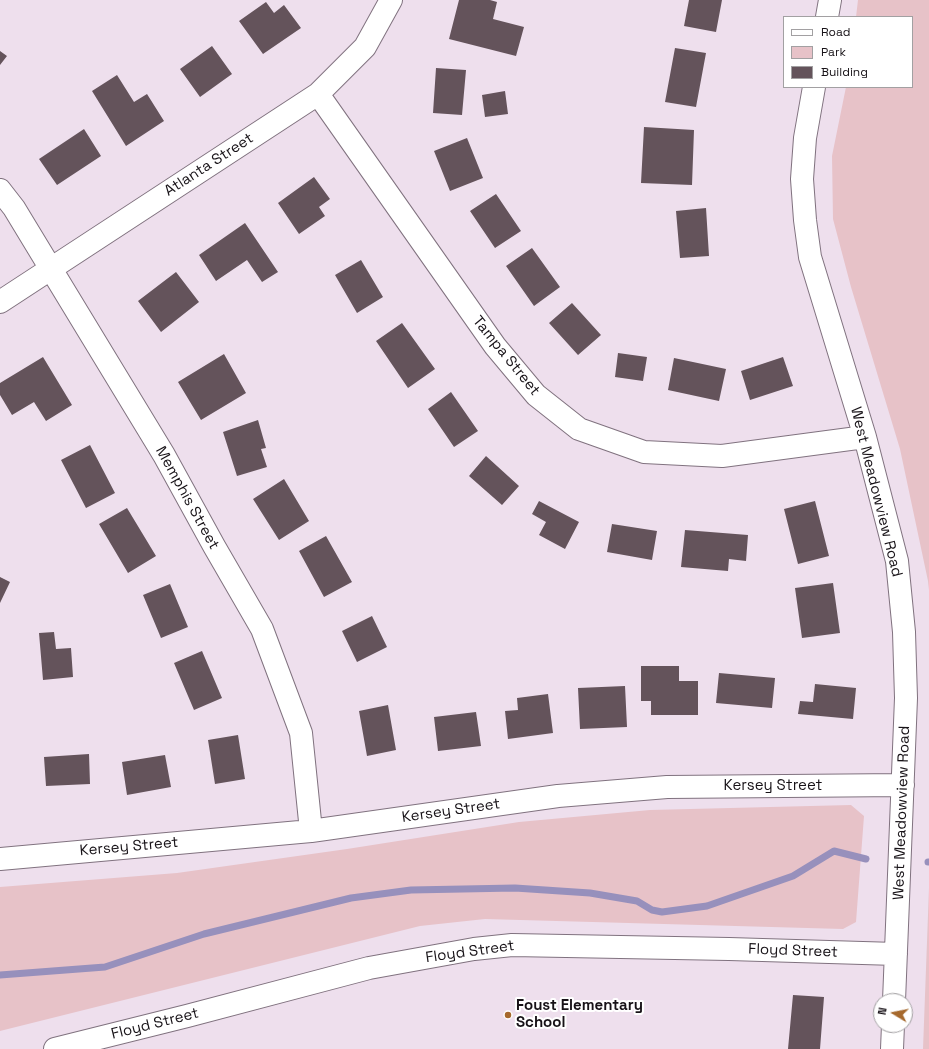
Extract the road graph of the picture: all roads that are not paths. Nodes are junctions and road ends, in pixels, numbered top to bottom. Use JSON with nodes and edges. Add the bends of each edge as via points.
{"nodes":[{"id":1,"x":391,"y":0,"type":"edge"},
{"id":2,"x":830,"y":0,"type":"edge"},
{"id":3,"x":827,"y":16,"type":"edge"},
{"id":4,"x":814,"y":88,"type":"edge"},
{"id":5,"x":318,"y":94,"type":"junction"},
{"id":6,"x":0,"y":190,"type":"edge"},
{"id":7,"x":51,"y":269,"type":"junction"},
{"id":8,"x":0,"y":302,"type":"edge"},
{"id":9,"x":864,"y":437,"type":"junction"},
{"id":10,"x":903,"y":785,"type":"junction"},
{"id":11,"x":311,"y":831,"type":"junction"},
{"id":12,"x":0,"y":859,"type":"edge"},
{"id":13,"x":896,"y":954,"type":"junction"},
{"id":14,"x":894,"y":993,"type":"edge"},
{"id":15,"x":893,"y":1033,"type":"edge"},
{"id":16,"x":55,"y":1049,"type":"edge"},
{"id":17,"x":892,"y":1049,"type":"edge"}],
"edges":[{"from":1,"to":5,"type":"street","name":"Atlanta Street","via":[[365,47]]},
{"from":2,"to":3,"type":"street"},
{"from":4,"to":9,"type":"street","name":"West Meadowview Road","via":[[805,138],[802,179],[810,257]]},
{"from":5,"to":7,"type":"street","name":"Atlanta Street"},
{"from":5,"to":9,"type":"street","name":"Tampa Street","via":[[495,346],[536,395],[579,429],[644,452],[722,456]]},
{"from":6,"to":7,"type":"street","name":"Memphis Street"},
{"from":7,"to":8,"type":"street","name":"Atlanta Street"},
{"from":7,"to":11,"type":"street","name":"Memphis Street","via":[[164,455],[262,629],[301,733]]},
{"from":9,"to":10,"type":"street","name":"West Meadowview Road","via":[[897,568],[904,632],[906,698]]},
{"from":10,"to":11,"type":"street","name":"Kersey Street","via":[[667,787],[558,796]]},
{"from":10,"to":13,"type":"street","name":"West Meadowview Road"},
{"from":11,"to":12,"type":"street","name":"Kersey Street"},
{"from":13,"to":14,"type":"street","name":"West Meadowview Road"},
{"from":13,"to":16,"type":"street","name":"Floyd Street","via":[[512,945],[482,948],[369,968]]},
{"from":15,"to":17,"type":"street"}]}
